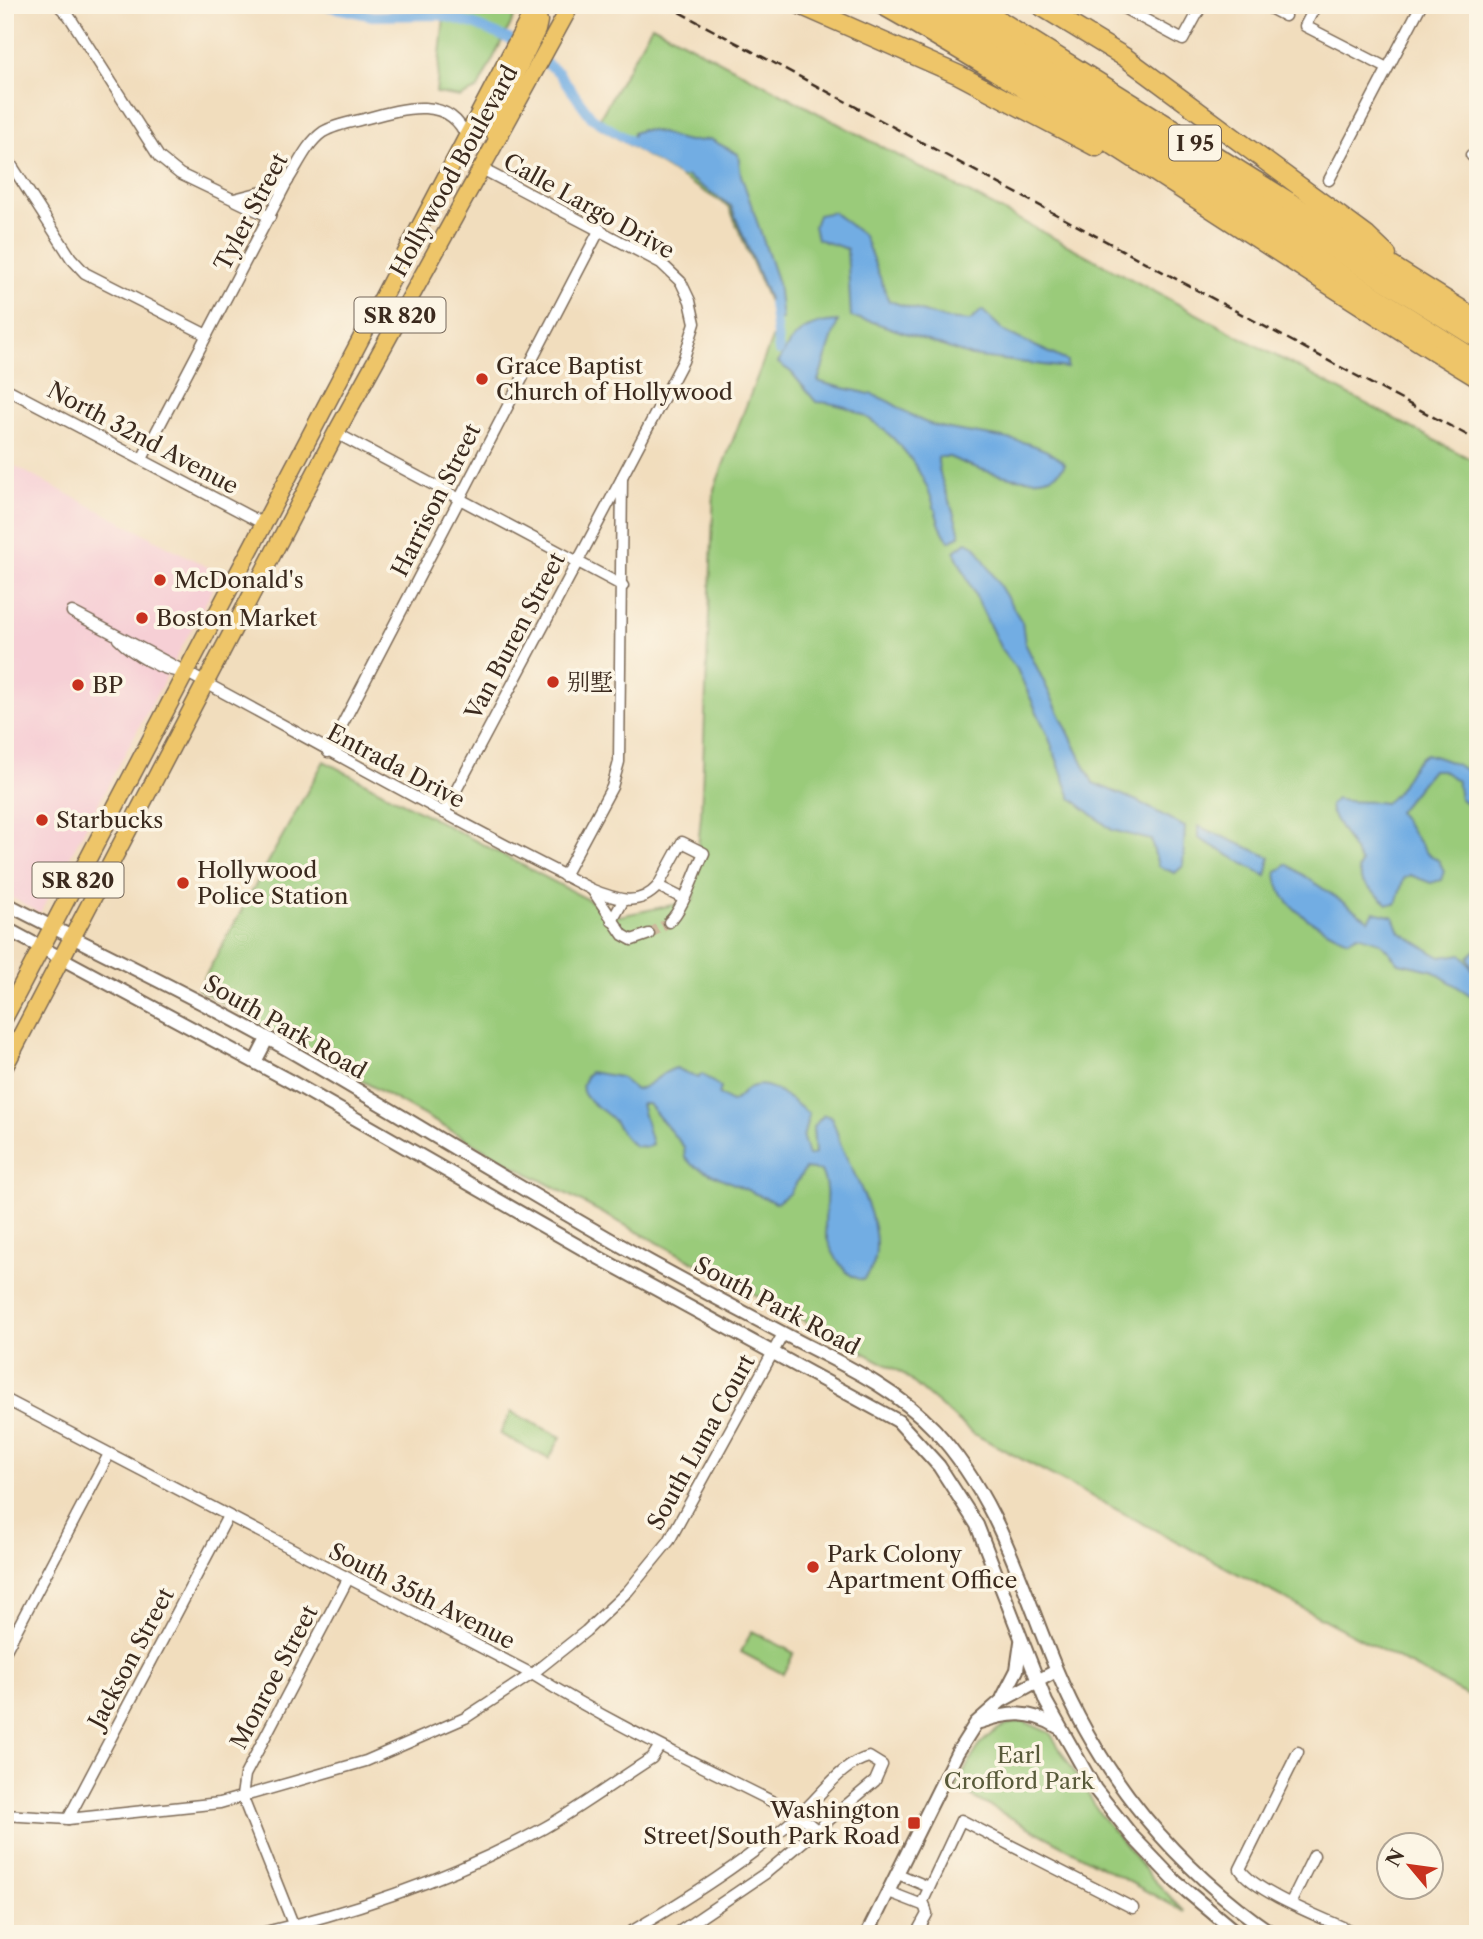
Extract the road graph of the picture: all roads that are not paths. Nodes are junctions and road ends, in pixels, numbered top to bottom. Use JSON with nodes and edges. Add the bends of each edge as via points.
{"nodes":[{"id":1,"x":58,"y":5,"type":"edge"},
{"id":2,"x":571,"y":5,"type":"edge"},
{"id":3,"x":800,"y":5,"type":"edge"},
{"id":4,"x":882,"y":5,"type":"edge"},
{"id":5,"x":909,"y":5,"type":"edge"},
{"id":6,"x":943,"y":5,"type":"edge"},
{"id":7,"x":975,"y":5,"type":"edge"},
{"id":8,"x":1039,"y":5,"type":"edge"},
{"id":9,"x":1118,"y":5,"type":"edge"},
{"id":10,"x":1202,"y":5,"type":"edge"},
{"id":11,"x":1264,"y":5,"type":"edge"},
{"id":12,"x":1316,"y":5,"type":"edge"},
{"id":13,"x":1407,"y":5,"type":"edge"},
{"id":14,"x":535,"y":6,"type":"edge"},
{"id":15,"x":1419,"y":8,"type":"edge"},
{"id":16,"x":1284,"y":16,"type":"dead end"},
{"id":17,"x":521,"y":48,"type":"junction"},
{"id":18,"x":1387,"y":68,"type":"junction"},
{"id":19,"x":467,"y":139,"type":"junction"},
{"id":20,"x":495,"y":140,"type":"junction"},
{"id":21,"x":5,"y":155,"type":"edge"},
{"id":22,"x":480,"y":167,"type":"junction"},
{"id":23,"x":1159,"y":177,"type":"junction"},
{"id":24,"x":288,"y":180,"type":"junction"},
{"id":25,"x":1329,"y":180,"type":"dead end"},
{"id":26,"x":234,"y":199,"type":"junction"},
{"id":27,"x":270,"y":217,"type":"junction"},
{"id":28,"x":600,"y":229,"type":"junction"},
{"id":29,"x":1414,"y":282,"type":"junction"},
{"id":30,"x":1478,"y":320,"type":"edge"},
{"id":31,"x":207,"y":335,"type":"junction"},
{"id":32,"x":1478,"y":339,"type":"edge"},
{"id":33,"x":1478,"y":361,"type":"edge"},
{"id":34,"x":1478,"y":378,"type":"edge"},
{"id":35,"x":5,"y":388,"type":"edge"},
{"id":36,"x":334,"y":389,"type":"junction"},
{"id":37,"x":336,"y":433,"type":"junction"},
{"id":38,"x":305,"y":445,"type":"junction"},
{"id":39,"x":142,"y":459,"type":"junction"},
{"id":40,"x":622,"y":477,"type":"junction"},
{"id":41,"x":457,"y":500,"type":"junction"},
{"id":42,"x":297,"y":506,"type":"junction"},
{"id":43,"x":262,"y":523,"type":"junction"},
{"id":44,"x":576,"y":561,"type":"junction"},
{"id":45,"x":623,"y":586,"type":"junction"},
{"id":46,"x":72,"y":611,"type":"dead end"},
{"id":47,"x":184,"y":672,"type":"junction"},
{"id":48,"x":203,"y":682,"type":"junction"},
{"id":49,"x":328,"y":752,"type":"junction"},
{"id":50,"x":444,"y":813,"type":"junction"},
{"id":51,"x":564,"y":876,"type":"junction"},
{"id":52,"x":658,"y":886,"type":"junction"},
{"id":53,"x":593,"y":890,"type":"junction"},
{"id":54,"x":682,"y":898,"type":"junction"},
{"id":55,"x":623,"y":901,"type":"junction"},
{"id":56,"x":5,"y":903,"type":"edge"},
{"id":57,"x":612,"y":921,"type":"junction"},
{"id":58,"x":669,"y":922,"type":"tunnel mouth"},
{"id":59,"x":5,"y":928,"type":"edge"},
{"id":60,"x":54,"y":928,"type":"junction"},
{"id":61,"x":649,"y":934,"type":"tunnel mouth"},
{"id":62,"x":73,"y":937,"type":"junction"},
{"id":63,"x":43,"y":948,"type":"junction"},
{"id":64,"x":62,"y":958,"type":"junction"},
{"id":65,"x":5,"y":1017,"type":"edge"},
{"id":66,"x":267,"y":1039,"type":"junction"},
{"id":67,"x":255,"y":1062,"type":"junction"},
{"id":68,"x":5,"y":1066,"type":"edge"},
{"id":69,"x":783,"y":1334,"type":"junction"},
{"id":70,"x":773,"y":1352,"type":"junction"},
{"id":71,"x":5,"y":1399,"type":"edge"},
{"id":72,"x":109,"y":1454,"type":"junction"},
{"id":73,"x":228,"y":1516,"type":"junction"},
{"id":74,"x":348,"y":1579,"type":"junction"},
{"id":75,"x":1022,"y":1638,"type":"junction"},
{"id":76,"x":5,"y":1652,"type":"edge"},
{"id":77,"x":1056,"y":1671,"type":"junction"},
{"id":78,"x":532,"y":1674,"type":"junction"},
{"id":79,"x":1038,"y":1679,"type":"junction"},
{"id":80,"x":1000,"y":1701,"type":"junction"},
{"id":81,"x":976,"y":1723,"type":"junction"},
{"id":82,"x":1060,"y":1728,"type":"junction"},
{"id":83,"x":659,"y":1747,"type":"junction"},
{"id":84,"x":1298,"y":1752,"type":"dead end"},
{"id":85,"x":242,"y":1796,"type":"junction"},
{"id":86,"x":5,"y":1815,"type":"edge"},
{"id":87,"x":799,"y":1815,"type":"junction"},
{"id":88,"x":68,"y":1819,"type":"junction"},
{"id":89,"x":818,"y":1831,"type":"junction"},
{"id":90,"x":1314,"y":1854,"type":"dead end"},
{"id":91,"x":898,"y":1874,"type":"junction"},
{"id":92,"x":929,"y":1887,"type":"junction"},
{"id":93,"x":889,"y":1892,"type":"junction"},
{"id":94,"x":1291,"y":1902,"type":"junction"},
{"id":95,"x":925,"y":1906,"type":"junction"},
{"id":96,"x":1132,"y":1908,"type":"dead end"},
{"id":97,"x":1244,"y":1914,"type":"junction"},
{"id":98,"x":295,"y":1929,"type":"edge"},
{"id":99,"x":1232,"y":1932,"type":"edge"},
{"id":100,"x":257,"y":1934,"type":"edge"},
{"id":101,"x":627,"y":1934,"type":"edge"},
{"id":102,"x":676,"y":1934,"type":"edge"},
{"id":103,"x":867,"y":1934,"type":"edge"},
{"id":104,"x":916,"y":1934,"type":"edge"},
{"id":105,"x":1273,"y":1934,"type":"edge"},
{"id":106,"x":1358,"y":1934,"type":"edge"}],
"edges":[{"from":1,"to":26,"type":"street","via":[[159,158],[180,174]]},
{"from":2,"to":20,"type":"highway","name":"Hollywood Boulevard","number":"SR 820"},
{"from":3,"to":23,"type":"highway","via":[[959,75]]},
{"from":4,"to":23,"type":"highway","number":"I 95","via":[[959,48]]},
{"from":5,"to":33,"type":"highway"},
{"from":6,"to":32,"type":"highway"},
{"from":7,"to":29,"type":"highway","number":"I 95"},
{"from":8,"to":29,"type":"highway","via":[[1126,58],[1367,236]]},
{"from":9,"to":10,"type":"street","via":[[1183,40]]},
{"from":11,"to":16,"type":"street"},
{"from":12,"to":18,"type":"street","via":[[1305,26]]},
{"from":13,"to":15,"type":"street"},
{"from":14,"to":17,"type":"highway","name":"Hollywood Boulevard","number":"SR 820"},
{"from":15,"to":18,"type":"street"},
{"from":17,"to":19,"type":"highway","name":"Hollywood Boulevard","number":"SR 820"},
{"from":17,"to":20,"type":"highway","via":[[497,112]]},
{"from":18,"to":25,"type":"street"},
{"from":19,"to":24,"type":"street","name":"Tyler Street","via":[[460,123],[441,110],[402,109],[323,132]]},
{"from":19,"to":36,"type":"highway","name":"Hollywood Boulevard","number":"SR 820"},
{"from":20,"to":22,"type":"highway","name":"Hollywood Boulevard","number":"SR 820"},
{"from":21,"to":31,"type":"street","via":[[85,273]]},
{"from":22,"to":28,"type":"street","name":"Calle Largo Drive"},
{"from":22,"to":37,"type":"highway","name":"Hollywood Boulevard","number":"SR 820"},
{"from":23,"to":34,"type":"highway","number":"I 95"},
{"from":24,"to":26,"type":"street","via":[[271,190]]},
{"from":24,"to":27,"type":"street","name":"Tyler Street"},
{"from":26,"to":27,"type":"street"},
{"from":27,"to":31,"type":"street","name":"Tyler Street"},
{"from":28,"to":40,"type":"street","name":"Calle Largo Drive","via":[[661,263],[681,282],[695,323],[683,361]]},
{"from":28,"to":41,"type":"street","name":"Harrison Street"},
{"from":29,"to":30,"type":"highway","number":"I 95"},
{"from":31,"to":39,"type":"street","name":"Tyler Street"},
{"from":35,"to":39,"type":"street","name":"North 32nd Avenue"},
{"from":36,"to":37,"type":"highway"},
{"from":36,"to":38,"type":"highway","name":"Hollywood Boulevard","number":"SR 820"},
{"from":37,"to":41,"type":"street"},
{"from":37,"to":42,"type":"highway","name":"Hollywood Boulevard","number":"SR 820"},
{"from":38,"to":42,"type":"highway","via":[[311,464]]},
{"from":38,"to":43,"type":"highway","name":"Hollywood Boulevard","number":"SR 820"},
{"from":39,"to":43,"type":"street","name":"North 32nd Avenue"},
{"from":40,"to":44,"type":"street","name":"Van Buren Street"},
{"from":40,"to":45,"type":"street","name":"Calle Largo Drive"},
{"from":41,"to":44,"type":"street"},
{"from":41,"to":49,"type":"street","name":"Harrison Street"},
{"from":42,"to":48,"type":"highway","name":"Hollywood Boulevard","number":"SR 820"},
{"from":43,"to":47,"type":"highway","name":"Hollywood Boulevard","number":"SR 820"},
{"from":44,"to":45,"type":"street"},
{"from":44,"to":50,"type":"street","name":"Van Buren Street"},
{"from":45,"to":51,"type":"street","name":"Calle Largo Drive","via":[[619,762],[612,787]]},
{"from":46,"to":47,"type":"street","name":"Entrada Drive"},
{"from":47,"to":48,"type":"street","name":"Entrada Drive"},
{"from":47,"to":60,"type":"highway","name":"Hollywood Boulevard","number":"SR 820"},
{"from":48,"to":49,"type":"street","name":"Entrada Drive"},
{"from":48,"to":62,"type":"highway","name":"Hollywood Boulevard","number":"SR 820"},
{"from":49,"to":50,"type":"street","name":"Entrada Drive"},
{"from":50,"to":51,"type":"street","name":"Entrada Drive"},
{"from":51,"to":53,"type":"street","name":"Entrada Drive"},
{"from":52,"to":54,"type":"street"},
{"from":52,"to":54,"type":"street","via":[[682,842],[693,847],[704,853]]},
{"from":52,"to":55,"type":"street","via":[[640,899]]},
{"from":53,"to":55,"type":"street","name":"Entrada Drive"},
{"from":53,"to":57,"type":"street"},
{"from":54,"to":58,"type":"street","via":[[678,914]]},
{"from":55,"to":57,"type":"street"},
{"from":56,"to":60,"type":"street","name":"South Park Road"},
{"from":57,"to":61,"type":"street","via":[[632,940]]},
{"from":59,"to":63,"type":"street","name":"South Park Road"},
{"from":60,"to":62,"type":"street","name":"South Park Road"},
{"from":60,"to":63,"type":"highway","name":"Hollywood Boulevard","number":"SR 820"},
{"from":62,"to":64,"type":"highway","name":"Hollywood Boulevard","number":"SR 820"},
{"from":62,"to":66,"type":"street","name":"South Park Road"},
{"from":63,"to":64,"type":"street","name":"South Park Road"},
{"from":63,"to":65,"type":"highway","name":"Hollywood Boulevard","number":"SR 820"},
{"from":64,"to":67,"type":"street","name":"South Park Road"},
{"from":64,"to":68,"type":"highway","name":"Hollywood Boulevard","number":"SR 820"},
{"from":66,"to":67,"type":"street"},
{"from":66,"to":69,"type":"street","name":"South Park Road","via":[[470,1160]]},
{"from":67,"to":70,"type":"street","name":"South Park Road"},
{"from":69,"to":70,"type":"street","name":"South Luna Court"},
{"from":69,"to":77,"type":"street","name":"South Park Road","via":[[890,1392],[955,1452],[992,1508]]},
{"from":70,"to":75,"type":"street","name":"South Park Road","via":[[889,1415],[918,1441],[954,1486],[977,1525]]},
{"from":70,"to":78,"type":"street","name":"South Luna Court","via":[[669,1541],[628,1591]]},
{"from":71,"to":72,"type":"street","name":"South 35th Avenue"},
{"from":72,"to":73,"type":"street","name":"South 35th Avenue"},
{"from":72,"to":76,"type":"street"},
{"from":73,"to":74,"type":"street","name":"South 35th Avenue"},
{"from":73,"to":88,"type":"street","name":"Jackson Street"},
{"from":74,"to":78,"type":"street","name":"South 35th Avenue"},
{"from":74,"to":85,"type":"street","name":"Monroe Street","via":[[245,1775]]},
{"from":75,"to":79,"type":"street","name":"South Park Road"},
{"from":75,"to":80,"type":"street","via":[[1017,1670]]},
{"from":77,"to":79,"type":"street"},
{"from":77,"to":97,"type":"street","name":"South Park Road","via":[[1080,1723],[1149,1825]]},
{"from":78,"to":83,"type":"street","name":"South 35th Avenue"},
{"from":78,"to":85,"type":"street","name":"South Luna Court","via":[[465,1718],[366,1761]]},
{"from":79,"to":80,"type":"street"},
{"from":79,"to":82,"type":"street","name":"South Park Road"},
{"from":80,"to":81,"type":"street"},
{"from":81,"to":82,"type":"street","via":[[1014,1712],[1033,1714]]},
{"from":81,"to":91,"type":"street"},
{"from":82,"to":99,"type":"street","name":"South Park Road","via":[[1095,1789],[1133,1837]]},
{"from":83,"to":87,"type":"street","name":"South 35th Avenue"},
{"from":83,"to":98,"type":"street","via":[[652,1758],[544,1828],[444,1876]]},
{"from":84,"to":94,"type":"street","via":[[1240,1870],[1245,1878]]},
{"from":85,"to":88,"type":"street","name":"South Luna Court","via":[[220,1803]]},
{"from":85,"to":98,"type":"street"},
{"from":86,"to":88,"type":"street","name":"South Luna Court"},
{"from":87,"to":89,"type":"street","name":"South 35th Avenue"},
{"from":87,"to":89,"type":"street","via":[[852,1764],[869,1757],[877,1759],[882,1765],[875,1781]]},
{"from":87,"to":101,"type":"street","via":[[730,1868]]},
{"from":89,"to":102,"type":"street"},
{"from":90,"to":94,"type":"street"},
{"from":91,"to":92,"type":"street"},
{"from":91,"to":93,"type":"street"},
{"from":92,"to":95,"type":"street"},
{"from":92,"to":96,"type":"street","via":[[961,1820]]},
{"from":93,"to":95,"type":"street"},
{"from":93,"to":103,"type":"street"},
{"from":94,"to":106,"type":"street"},
{"from":95,"to":104,"type":"street","via":[[927,1914]]},
{"from":97,"to":99,"type":"street"},
{"from":97,"to":105,"type":"street","name":"South Park Road"},
{"from":98,"to":100,"type":"street"}]}
